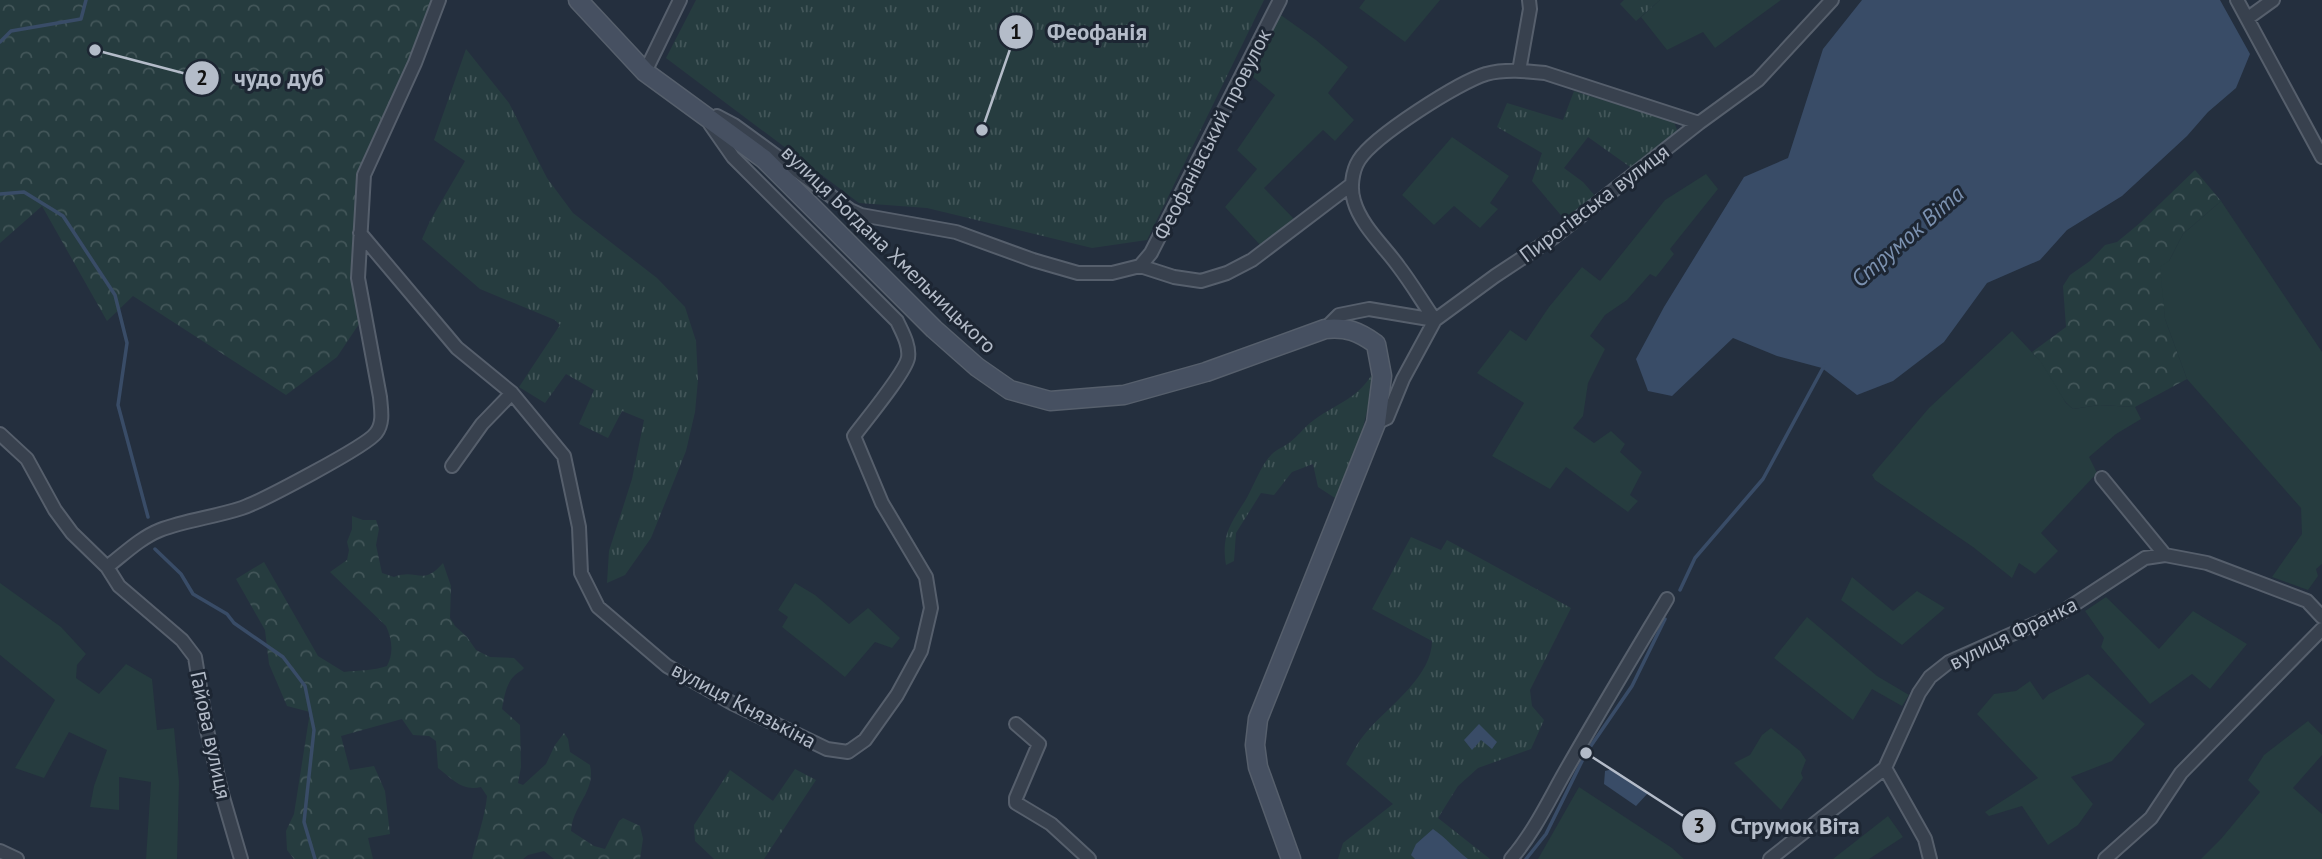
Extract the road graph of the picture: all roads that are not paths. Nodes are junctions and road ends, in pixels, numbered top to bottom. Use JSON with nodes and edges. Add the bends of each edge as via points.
{"nodes":[{"id":1,"x":439,"y":0,"type":"edge"},
{"id":2,"x":578,"y":0,"type":"edge"},
{"id":3,"x":680,"y":0,"type":"edge"},
{"id":4,"x":1280,"y":0,"type":"edge"},
{"id":5,"x":1530,"y":0,"type":"edge"},
{"id":6,"x":1832,"y":0,"type":"edge"},
{"id":7,"x":2237,"y":0,"type":"edge"},
{"id":8,"x":2273,"y":0,"type":"edge"},
{"id":9,"x":2248,"y":18,"type":"junction"},
{"id":10,"x":1519,"y":71,"type":"junction"},
{"id":11,"x":645,"y":72,"type":"junction"},
{"id":12,"x":668,"y":88,"type":"junction"},
{"id":13,"x":706,"y":118,"type":"junction"},
{"id":14,"x":1699,"y":123,"type":"junction"},
{"id":15,"x":2322,"y":157,"type":"edge"},
{"id":16,"x":1352,"y":184,"type":"junction"},
{"id":17,"x":360,"y":233,"type":"junction"},
{"id":18,"x":1140,"y":266,"type":"junction"},
{"id":19,"x":1435,"y":320,"type":"junction"},
{"id":20,"x":1325,"y":329,"type":"junction"},
{"id":21,"x":512,"y":393,"type":"junction"},
{"id":22,"x":1377,"y":423,"type":"junction"},
{"id":23,"x":0,"y":434,"type":"edge"},
{"id":24,"x":452,"y":466,"type":"dead end"},
{"id":25,"x":2102,"y":478,"type":"dead end"},
{"id":26,"x":2165,"y":555,"type":"junction"},
{"id":27,"x":107,"y":567,"type":"junction"},
{"id":28,"x":1667,"y":599,"type":"dead end"},
{"id":29,"x":2322,"y":617,"type":"edge"},
{"id":30,"x":2322,"y":629,"type":"edge"},
{"id":31,"x":1016,"y":724,"type":"dead end"},
{"id":32,"x":1885,"y":768,"type":"junction"},
{"id":33,"x":0,"y":851,"type":"edge"},
{"id":34,"x":17,"y":859,"type":"edge"},
{"id":35,"x":241,"y":859,"type":"edge"},
{"id":36,"x":1089,"y":859,"type":"edge"},
{"id":37,"x":1291,"y":859,"type":"edge"},
{"id":38,"x":1511,"y":859,"type":"edge"},
{"id":39,"x":1770,"y":859,"type":"edge"},
{"id":40,"x":1930,"y":859,"type":"edge"},
{"id":41,"x":2105,"y":859,"type":"edge"}],
"edges":[{"from":1,"to":17,"type":"street","via":[[364,175]]},
{"from":2,"to":11,"type":"street","name":"вулиця Богдана Хмельницького"},
{"from":3,"to":11,"type":"street"},
{"from":4,"to":18,"type":"street","name":"Феофанівський провулок","via":[[1151,253]]},
{"from":5,"to":10,"type":"street"},
{"from":6,"to":14,"type":"street","name":"Пирогівська вулиця","via":[[1758,80]]},
{"from":7,"to":9,"type":"street"},
{"from":8,"to":9,"type":"street"},
{"from":9,"to":15,"type":"street"},
{"from":10,"to":14,"type":"street","via":[[1545,73]]},
{"from":10,"to":16,"type":"street","via":[[1486,74],[1444,95],[1369,147],[1353,173]]},
{"from":11,"to":12,"type":"street","name":"вулиця Богдана Хмельницького"},
{"from":12,"to":13,"type":"street","name":"вулиця Богдана Хмельницького"},
{"from":12,"to":18,"type":"street","via":[[734,125],[834,200],[862,215],[956,232],[1078,273],[1112,273]]},
{"from":13,"to":20,"type":"street","name":"вулиця Богдана Хмельницького","via":[[764,159],[934,329],[1010,390],[1050,401],[1124,395],[1206,372]]},
{"from":13,"to":21,"type":"street","name":"вулиця Князькіна","via":[[733,157],[897,321],[906,341],[908,358],[855,436],[882,503],[926,578],[931,608],[921,651],[865,740],[848,752],[827,749],[736,705],[667,666],[598,607],[581,573],[579,527],[565,456]]},
{"from":14,"to":19,"type":"street","name":"Пирогівська вулиця","via":[[1554,237]]},
{"from":16,"to":18,"type":"street","via":[[1252,260],[1227,273],[1201,281]]},
{"from":16,"to":19,"type":"street","via":[[1354,201],[1366,225]]},
{"from":17,"to":21,"type":"street","name":"вулиця Князькіна","via":[[457,348]]},
{"from":17,"to":27,"type":"street","via":[[358,278],[382,416],[375,436],[245,507],[144,537]]},
{"from":19,"to":20,"type":"street","via":[[1369,309],[1339,315]]},
{"from":19,"to":22,"type":"street","via":[[1387,418]]},
{"from":20,"to":22,"type":"street","name":"вулиця Богдана Хмельницького","via":[[1359,331],[1376,344],[1382,376]]},
{"from":21,"to":24,"type":"street"},
{"from":22,"to":37,"type":"street","name":"вулиця Богдана Хмельницького","via":[[1258,719],[1258,767]]},
{"from":23,"to":27,"type":"street","name":"Гайова вулиця","via":[[27,459],[72,533]]},
{"from":25,"to":26,"type":"street"},
{"from":26,"to":29,"type":"street","name":"вулиця Франка","via":[[2207,563],[2306,601]]},
{"from":26,"to":32,"type":"street","name":"вулиця Франка","via":[[2145,558],[2064,611],[1949,662],[1919,693]]},
{"from":27,"to":35,"type":"street","name":"Гайова вулиця","via":[[119,586],[183,640],[195,657],[207,730]]},
{"from":28,"to":38,"type":"street","via":[[1539,822]]},
{"from":30,"to":41,"type":"street","via":[[2181,773],[2151,818]]},
{"from":31,"to":36,"type":"street","via":[[1039,744],[1016,803],[1051,824]]},
{"from":32,"to":39,"type":"street","name":"вулиця Франка"},
{"from":32,"to":40,"type":"street","via":[[1925,839]]},
{"from":33,"to":34,"type":"street"}]}
